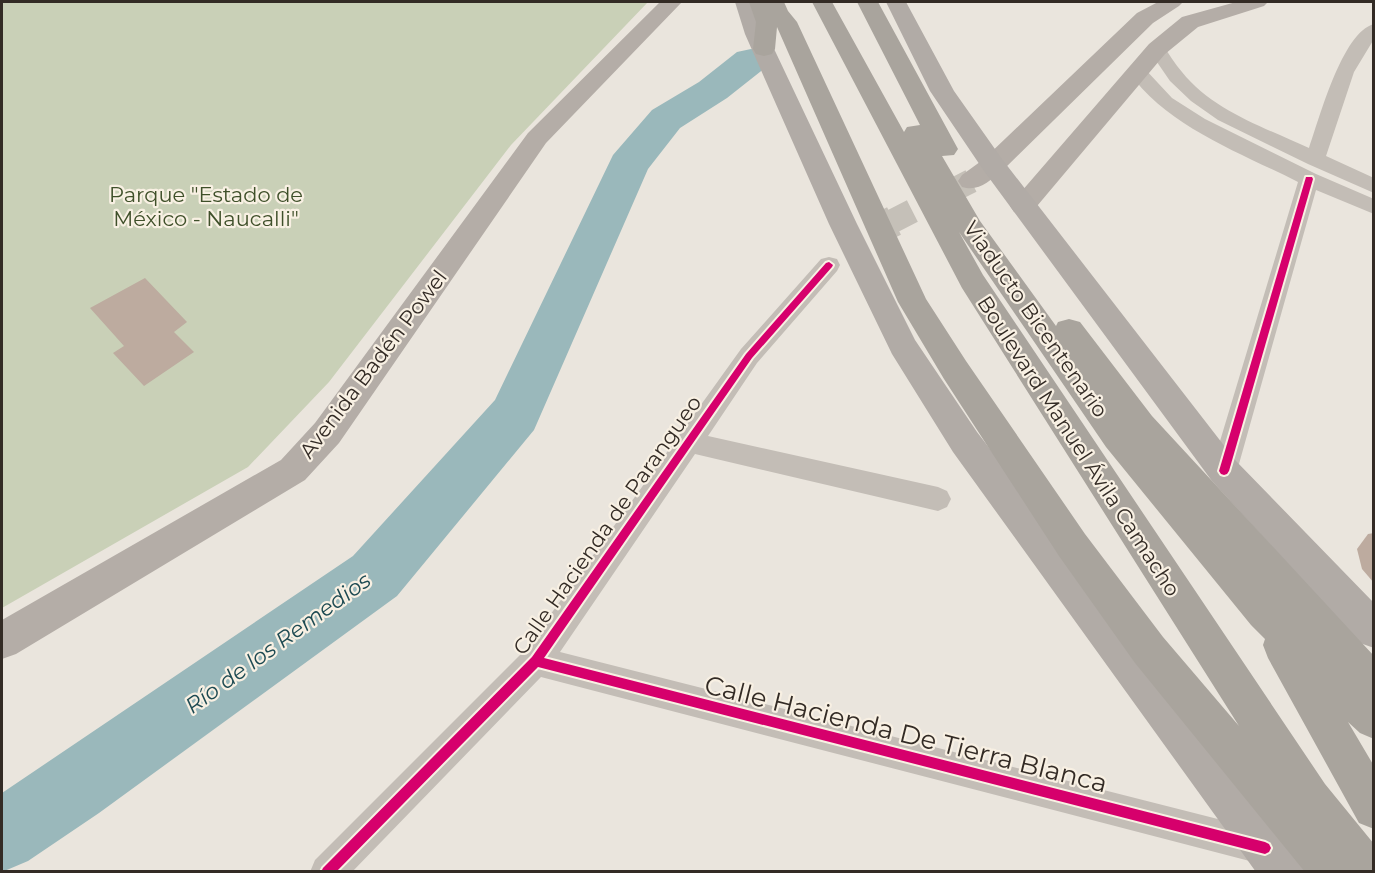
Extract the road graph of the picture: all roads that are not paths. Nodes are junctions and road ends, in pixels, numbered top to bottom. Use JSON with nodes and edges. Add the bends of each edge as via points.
{"nodes":[{"id":1,"x":671,"y":2,"type":"edge"},
{"id":2,"x":745,"y":2,"type":"edge"},
{"id":3,"x":822,"y":2,"type":"edge"},
{"id":4,"x":845,"y":2,"type":"edge"},
{"id":5,"x":868,"y":2,"type":"edge"},
{"id":6,"x":881,"y":2,"type":"edge"},
{"id":7,"x":896,"y":2,"type":"edge"},
{"id":8,"x":1172,"y":2,"type":"edge"},
{"id":9,"x":1257,"y":2,"type":"edge"},
{"id":10,"x":781,"y":5,"type":"edge"},
{"id":11,"x":1223,"y":5,"type":"edge"},
{"id":12,"x":1374,"y":29,"type":"edge"},
{"id":13,"x":842,"y":43,"type":"junction"},
{"id":14,"x":764,"y":49,"type":"junction"},
{"id":15,"x":1157,"y":49,"type":"junction"},
{"id":16,"x":1138,"y":72,"type":"junction"},
{"id":17,"x":912,"y":91,"type":"junction"},
{"id":18,"x":1312,"y":170,"type":"junction"},
{"id":19,"x":977,"y":174,"type":"junction"},
{"id":20,"x":1374,"y":186,"type":"edge"},
{"id":21,"x":1023,"y":206,"type":"junction"},
{"id":22,"x":1374,"y":207,"type":"edge"},
{"id":23,"x":854,"y":238,"type":"junction"},
{"id":24,"x":688,"y":442,"type":"junction"},
{"id":25,"x":1224,"y":471,"type":"junction"},
{"id":26,"x":939,"y":499,"type":"dead end"},
{"id":27,"x":1264,"y":612,"type":"junction"},
{"id":28,"x":1374,"y":630,"type":"edge"},
{"id":29,"x":2,"y":642,"type":"edge"},
{"id":30,"x":537,"y":661,"type":"junction"},
{"id":31,"x":1374,"y":686,"type":"edge"},
{"id":32,"x":1374,"y":719,"type":"edge"},
{"id":33,"x":1374,"y":808,"type":"edge"},
{"id":34,"x":1275,"y":860,"type":"edge"},
{"id":35,"x":327,"y":872,"type":"edge"},
{"id":36,"x":1334,"y":872,"type":"edge"},
{"id":37,"x":1367,"y":872,"type":"edge"}],
"edges":[{"from":1,"to":29,"type":"main road","name":"Avenida Badén Powel","via":[[537,138],[327,433],[293,470]]},
{"from":2,"to":14,"type":"main road"},
{"from":3,"to":13,"type":"highway","name":"Boulevard Manuel Ávila Camacho"},
{"from":4,"to":27,"type":"highway","name":"Viaducto Bicentenario","via":[[970,227],[1118,437]]},
{"from":5,"to":17,"type":"highway"},
{"from":6,"to":17,"type":"highway","via":[[903,49]]},
{"from":7,"to":19,"type":"main road","via":[[942,91]]},
{"from":8,"to":19,"type":"main road","via":[[1145,18]]},
{"from":9,"to":11,"type":"main road"},
{"from":10,"to":13,"type":"highway"},
{"from":10,"to":14,"type":"highway","via":[[767,22]]},
{"from":10,"to":36,"type":"highway","via":[[913,302],[955,370],[1072,545],[1149,650]]},
{"from":11,"to":15,"type":"main road","via":[[1190,22]]},
{"from":12,"to":18,"type":"street","via":[[1351,56]]},
{"from":13,"to":37,"type":"highway","name":"Boulevard Manuel Ávila Camacho","via":[[972,281],[1310,799]]},
{"from":14,"to":23,"type":"main road"},
{"from":15,"to":16,"type":"main road"},
{"from":15,"to":18,"type":"street","via":[[1176,77],[1197,97]]},
{"from":16,"to":18,"type":"street","via":[[1165,102],[1198,123]]},
{"from":16,"to":21,"type":"main road"},
{"from":17,"to":31,"type":"highway","via":[[988,219],[1140,424]]},
{"from":18,"to":20,"type":"street"},
{"from":18,"to":22,"type":"street"},
{"from":18,"to":25,"type":"street"},
{"from":19,"to":21,"type":"main road"},
{"from":21,"to":25,"type":"main road"},
{"from":23,"to":24,"type":"street","name":"Calle Hacienda de Parangueo","via":[[749,356]]},
{"from":23,"to":34,"type":"main road","via":[[903,346],[965,442]]},
{"from":24,"to":26,"type":"street"},
{"from":24,"to":30,"type":"street","name":"Calle Hacienda de Parangueo"},
{"from":25,"to":28,"type":"main road"},
{"from":27,"to":32,"type":"highway","name":"Viaducto Bicentenario"},
{"from":27,"to":33,"type":"highway","name":"Viaducto Bicentenario"},
{"from":30,"to":34,"type":"street","name":"Calle Hacienda De Tierra Blanca"},
{"from":30,"to":35,"type":"street","name":"Calle Hacienda de Parangueo"}]}
